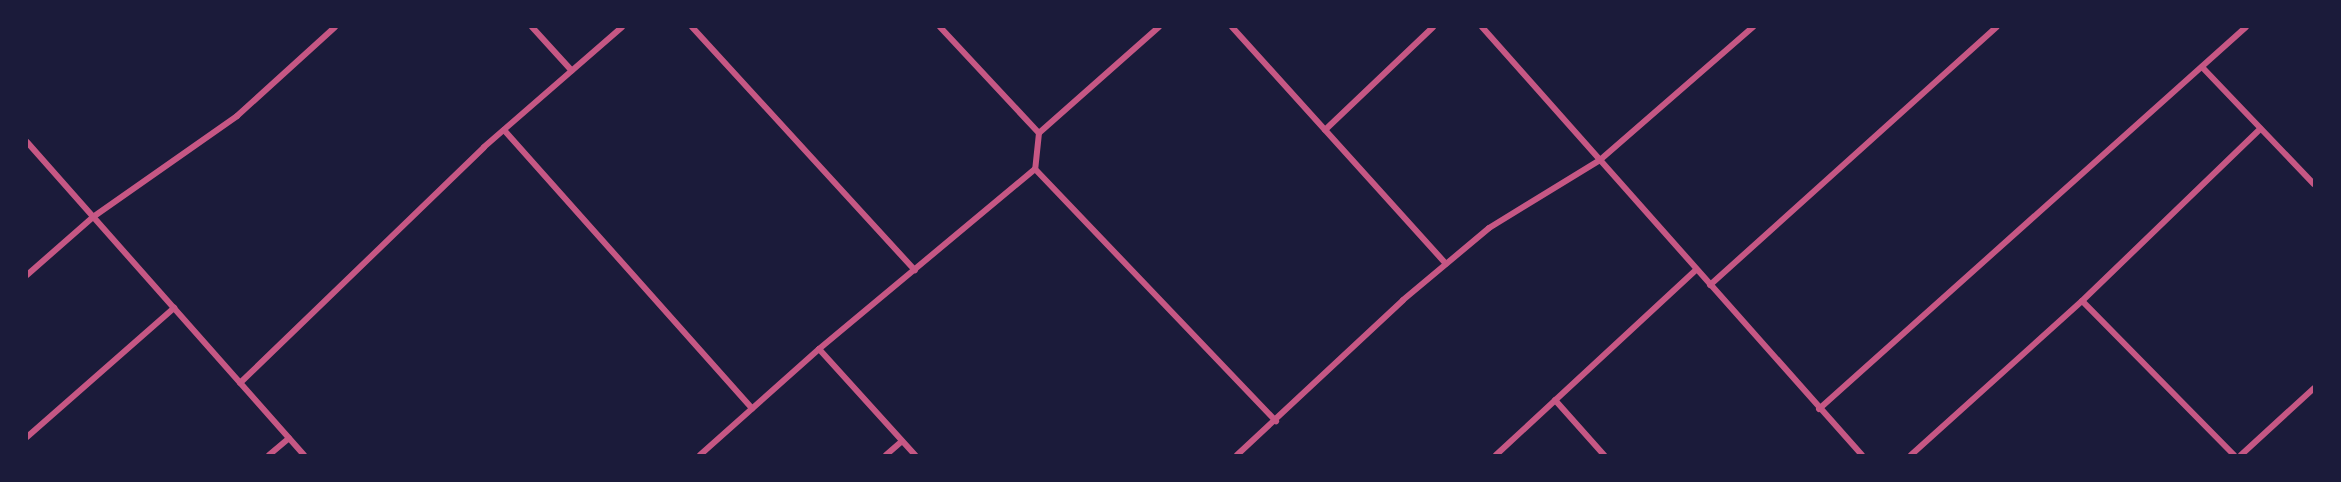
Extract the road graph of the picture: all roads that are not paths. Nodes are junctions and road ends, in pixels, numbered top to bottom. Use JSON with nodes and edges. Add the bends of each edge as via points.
{"nodes":[{"id":1,"x":336,"y":27,"type":"edge"},
{"id":2,"x":532,"y":27,"type":"edge"},
{"id":3,"x":622,"y":27,"type":"edge"},
{"id":4,"x":692,"y":27,"type":"edge"},
{"id":5,"x":940,"y":27,"type":"edge"},
{"id":6,"x":1159,"y":27,"type":"edge"},
{"id":7,"x":1232,"y":27,"type":"edge"},
{"id":8,"x":1433,"y":27,"type":"edge"},
{"id":9,"x":1482,"y":27,"type":"edge"},
{"id":10,"x":1753,"y":27,"type":"edge"},
{"id":11,"x":1997,"y":27,"type":"edge"},
{"id":12,"x":2246,"y":27,"type":"edge"},
{"id":13,"x":2202,"y":68,"type":"junction"},
{"id":14,"x":572,"y":70,"type":"junction"},
{"id":15,"x":2260,"y":129,"type":"junction"},
{"id":16,"x":504,"y":130,"type":"junction"},
{"id":17,"x":1325,"y":130,"type":"junction"},
{"id":18,"x":1039,"y":133,"type":"junction"},
{"id":19,"x":27,"y":142,"type":"edge"},
{"id":20,"x":1600,"y":160,"type":"junction"},
{"id":21,"x":1035,"y":169,"type":"junction"},
{"id":22,"x":2314,"y":184,"type":"edge"},
{"id":23,"x":93,"y":217,"type":"junction"},
{"id":24,"x":1446,"y":264,"type":"junction"},
{"id":25,"x":915,"y":270,"type":"junction"},
{"id":26,"x":1696,"y":270,"type":"junction"},
{"id":27,"x":27,"y":275,"type":"edge"},
{"id":28,"x":1710,"y":285,"type":"junction"},
{"id":29,"x":2082,"y":302,"type":"junction"},
{"id":30,"x":174,"y":308,"type":"junction"},
{"id":31,"x":819,"y":349,"type":"junction"},
{"id":32,"x":240,"y":383,"type":"junction"},
{"id":33,"x":2314,"y":388,"type":"edge"},
{"id":34,"x":1555,"y":400,"type":"junction"},
{"id":35,"x":752,"y":408,"type":"junction"},
{"id":36,"x":1819,"y":410,"type":"junction"},
{"id":37,"x":1276,"y":421,"type":"junction"},
{"id":38,"x":27,"y":437,"type":"edge"},
{"id":39,"x":289,"y":438,"type":"junction"},
{"id":40,"x":902,"y":441,"type":"junction"},
{"id":41,"x":268,"y":455,"type":"edge"},
{"id":42,"x":304,"y":455,"type":"edge"},
{"id":43,"x":700,"y":455,"type":"edge"},
{"id":44,"x":886,"y":455,"type":"edge"},
{"id":45,"x":915,"y":455,"type":"edge"},
{"id":46,"x":1237,"y":455,"type":"edge"},
{"id":47,"x":1496,"y":455,"type":"edge"},
{"id":48,"x":1604,"y":455,"type":"edge"},
{"id":49,"x":1862,"y":455,"type":"edge"},
{"id":50,"x":1911,"y":455,"type":"edge"},
{"id":51,"x":2234,"y":455,"type":"edge"},
{"id":52,"x":2241,"y":455,"type":"edge"}],
"edges":[{"from":1,"to":23,"type":"street","via":[[237,116]]},
{"from":2,"to":14,"type":"street"},
{"from":3,"to":14,"type":"street"},
{"from":4,"to":25,"type":"street"},
{"from":5,"to":18,"type":"street"},
{"from":6,"to":18,"type":"street"},
{"from":7,"to":17,"type":"street"},
{"from":8,"to":17,"type":"street"},
{"from":9,"to":20,"type":"street"},
{"from":10,"to":20,"type":"street"},
{"from":11,"to":28,"type":"street"},
{"from":12,"to":13,"type":"street"},
{"from":13,"to":15,"type":"street"},
{"from":13,"to":36,"type":"street"},
{"from":14,"to":16,"type":"street"},
{"from":15,"to":22,"type":"street"},
{"from":15,"to":29,"type":"street"},
{"from":16,"to":32,"type":"street"},
{"from":16,"to":35,"type":"street"},
{"from":17,"to":24,"type":"street"},
{"from":18,"to":21,"type":"street"},
{"from":19,"to":23,"type":"street"},
{"from":20,"to":24,"type":"street","via":[[1489,228]]},
{"from":20,"to":26,"type":"street"},
{"from":21,"to":25,"type":"street"},
{"from":21,"to":37,"type":"street"},
{"from":23,"to":27,"type":"street"},
{"from":23,"to":30,"type":"street"},
{"from":24,"to":37,"type":"street"},
{"from":25,"to":31,"type":"street"},
{"from":26,"to":28,"type":"street"},
{"from":26,"to":34,"type":"street"},
{"from":28,"to":36,"type":"street"},
{"from":29,"to":50,"type":"street"},
{"from":29,"to":51,"type":"street"},
{"from":30,"to":32,"type":"street"},
{"from":30,"to":38,"type":"street"},
{"from":31,"to":35,"type":"street"},
{"from":31,"to":40,"type":"street"},
{"from":32,"to":39,"type":"street"},
{"from":33,"to":52,"type":"street"},
{"from":34,"to":47,"type":"street"},
{"from":34,"to":48,"type":"street"},
{"from":35,"to":43,"type":"street"},
{"from":36,"to":49,"type":"street"},
{"from":37,"to":46,"type":"street"},
{"from":39,"to":41,"type":"street"},
{"from":39,"to":42,"type":"street"},
{"from":40,"to":44,"type":"street"},
{"from":40,"to":45,"type":"street"}]}
